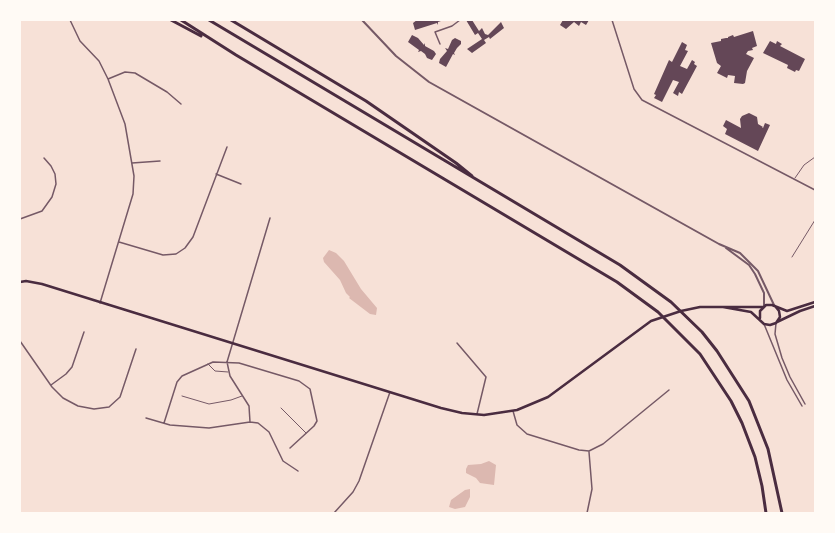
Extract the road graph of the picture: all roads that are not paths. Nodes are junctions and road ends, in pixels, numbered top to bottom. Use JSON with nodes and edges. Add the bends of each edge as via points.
{"nodes":[{"id":1,"x":70,"y":20,"type":"edge"},
{"id":2,"x":171,"y":20,"type":"edge"},
{"id":3,"x":181,"y":20,"type":"edge"},
{"id":4,"x":209,"y":20,"type":"edge"},
{"id":5,"x":231,"y":20,"type":"edge"},
{"id":6,"x":362,"y":20,"type":"edge"},
{"id":7,"x":460,"y":20,"type":"edge"},
{"id":8,"x":612,"y":20,"type":"edge"},
{"id":9,"x":210,"y":39,"type":"junction"},
{"id":10,"x":440,"y":44,"type":"dead end"},
{"id":11,"x":108,"y":78,"type":"junction"},
{"id":12,"x":181,"y":104,"type":"dead end"},
{"id":13,"x":227,"y":147,"type":"dead end"},
{"id":14,"x":815,"y":157,"type":"edge"},
{"id":15,"x":44,"y":158,"type":"dead end"},
{"id":16,"x":160,"y":161,"type":"dead end"},
{"id":17,"x":132,"y":163,"type":"junction"},
{"id":18,"x":216,"y":174,"type":"junction"},
{"id":19,"x":794,"y":179,"type":"junction"},
{"id":20,"x":479,"y":182,"type":"junction"},
{"id":21,"x":241,"y":184,"type":"dead end"},
{"id":22,"x":815,"y":190,"type":"edge"},
{"id":23,"x":20,"y":218,"type":"edge"},
{"id":24,"x":270,"y":218,"type":"dead end"},
{"id":25,"x":815,"y":220,"type":"edge"},
{"id":26,"x":119,"y":242,"type":"junction"},
{"id":27,"x":725,"y":247,"type":"junction"},
{"id":28,"x":792,"y":257,"type":"dead end"},
{"id":29,"x":20,"y":282,"type":"edge"},
{"id":30,"x":815,"y":302,"type":"edge"},
{"id":31,"x":100,"y":303,"type":"junction"},
{"id":32,"x":764,"y":306,"type":"junction"},
{"id":33,"x":774,"y":306,"type":"junction"},
{"id":34,"x":815,"y":306,"type":"edge"},
{"id":35,"x":722,"y":307,"type":"junction"},
{"id":36,"x":761,"y":320,"type":"junction"},
{"id":37,"x":776,"y":323,"type":"junction"},
{"id":38,"x":764,"y":324,"type":"junction"},
{"id":39,"x":84,"y":332,"type":"dead end"},
{"id":40,"x":20,"y":341,"type":"edge"},
{"id":41,"x":232,"y":343,"type":"junction"},
{"id":42,"x":457,"y":343,"type":"dead end"},
{"id":43,"x":136,"y":349,"type":"dead end"},
{"id":44,"x":227,"y":362,"type":"junction"},
{"id":45,"x":207,"y":364,"type":"junction"},
{"id":46,"x":228,"y":372,"type":"junction"},
{"id":47,"x":51,"y":385,"type":"junction"},
{"id":48,"x":669,"y":390,"type":"dead end"},
{"id":49,"x":390,"y":392,"type":"junction"},
{"id":50,"x":182,"y":396,"type":"dead end"},
{"id":51,"x":242,"y":396,"type":"junction"},
{"id":52,"x":805,"y":404,"type":"dead end"},
{"id":53,"x":802,"y":406,"type":"dead end"},
{"id":54,"x":281,"y":408,"type":"dead end"},
{"id":55,"x":513,"y":411,"type":"junction"},
{"id":56,"x":477,"y":414,"type":"junction"},
{"id":57,"x":146,"y":418,"type":"dead end"},
{"id":58,"x":250,"y":422,"type":"junction"},
{"id":59,"x":164,"y":423,"type":"junction"},
{"id":60,"x":306,"y":433,"type":"junction"},
{"id":61,"x":290,"y":448,"type":"dead end"},
{"id":62,"x":589,"y":451,"type":"junction"},
{"id":63,"x":298,"y":471,"type":"dead end"},
{"id":64,"x":334,"y":513,"type":"edge"},
{"id":65,"x":587,"y":513,"type":"edge"},
{"id":66,"x":766,"y":513,"type":"edge"},
{"id":67,"x":782,"y":513,"type":"edge"}],
"edges":[{"from":1,"to":11,"type":"street","via":[[80,40],[99,61]]},
{"from":2,"to":9,"type":"highway"},
{"from":3,"to":9,"type":"highway"},
{"from":4,"to":20,"type":"highway"},
{"from":5,"to":20,"type":"highway","via":[[366,101],[456,163]]},
{"from":6,"to":27,"type":"street","via":[[396,56],[429,82]]},
{"from":7,"to":10,"type":"street","via":[[435,32]]},
{"from":8,"to":19,"type":"street","via":[[634,89],[642,100]]},
{"from":9,"to":66,"type":"highway","via":[[604,274],[658,312],[700,354],[731,401],[755,457]]},
{"from":11,"to":12,"type":"street","via":[[125,72],[135,73],[167,92]]},
{"from":11,"to":17,"type":"street","via":[[124,120]]},
{"from":13,"to":18,"type":"street"},
{"from":14,"to":19,"type":"lane","via":[[804,165]]},
{"from":15,"to":23,"type":"street","via":[[55,174],[56,184],[52,197],[42,211]]},
{"from":16,"to":17,"type":"street"},
{"from":17,"to":26,"type":"street","via":[[133,192]]},
{"from":18,"to":21,"type":"street"},
{"from":18,"to":26,"type":"street","via":[[193,237],[181,251],[163,255]]},
{"from":19,"to":22,"type":"street"},
{"from":20,"to":67,"type":"highway","via":[[638,277],[666,298],[702,332],[728,365],[755,414],[772,462]]},
{"from":24,"to":41,"type":"street"},
{"from":25,"to":28,"type":"lane"},
{"from":26,"to":31,"type":"street"},
{"from":27,"to":32,"type":"street","via":[[748,265],[755,274],[764,293]]},
{"from":27,"to":33,"type":"street","via":[[740,253],[751,263],[763,279]]},
{"from":29,"to":31,"type":"main road","via":[[42,284]]},
{"from":30,"to":33,"type":"main road","via":[[787,311]]},
{"from":31,"to":41,"type":"main road"},
{"from":32,"to":33,"type":"main road"},
{"from":32,"to":35,"type":"main road"},
{"from":32,"to":36,"type":"main road","via":[[759,314]]},
{"from":33,"to":37,"type":"main road","via":[[780,314]]},
{"from":34,"to":37,"type":"main road"},
{"from":35,"to":36,"type":"main road","via":[[751,312]]},
{"from":35,"to":55,"type":"main road","via":[[681,311],[647,323],[555,393]]},
{"from":36,"to":38,"type":"main road"},
{"from":37,"to":38,"type":"main road"},
{"from":37,"to":52,"type":"street","via":[[775,334],[782,358]]},
{"from":38,"to":53,"type":"street","via":[[787,380]]},
{"from":39,"to":47,"type":"street","via":[[72,367]]},
{"from":40,"to":47,"type":"street"},
{"from":41,"to":44,"type":"street"},
{"from":41,"to":49,"type":"main road"},
{"from":42,"to":56,"type":"street","via":[[486,377]]},
{"from":43,"to":47,"type":"street","via":[[123,392],[109,407],[98,409],[78,406],[63,398]]},
{"from":44,"to":45,"type":"street"},
{"from":44,"to":46,"type":"street"},
{"from":44,"to":60,"type":"street","via":[[243,364],[307,385],[312,393],[317,418],[314,426]]},
{"from":45,"to":46,"type":"lane","via":[[215,371]]},
{"from":45,"to":59,"type":"street","via":[[180,378]]},
{"from":46,"to":51,"type":"street"},
{"from":48,"to":62,"type":"street","via":[[603,444]]},
{"from":49,"to":56,"type":"main road","via":[[454,411]]},
{"from":49,"to":64,"type":"street","via":[[359,481]]},
{"from":50,"to":51,"type":"lane","via":[[209,404]]},
{"from":51,"to":58,"type":"street","via":[[249,406]]},
{"from":54,"to":60,"type":"lane"},
{"from":55,"to":56,"type":"main road"},
{"from":55,"to":62,"type":"street","via":[[519,428],[527,434],[572,449]]},
{"from":57,"to":59,"type":"street"},
{"from":58,"to":59,"type":"street","via":[[209,428]]},
{"from":58,"to":63,"type":"street","via":[[266,428],[283,461]]},
{"from":60,"to":61,"type":"street"},
{"from":62,"to":65,"type":"street","via":[[592,489]]}]}
